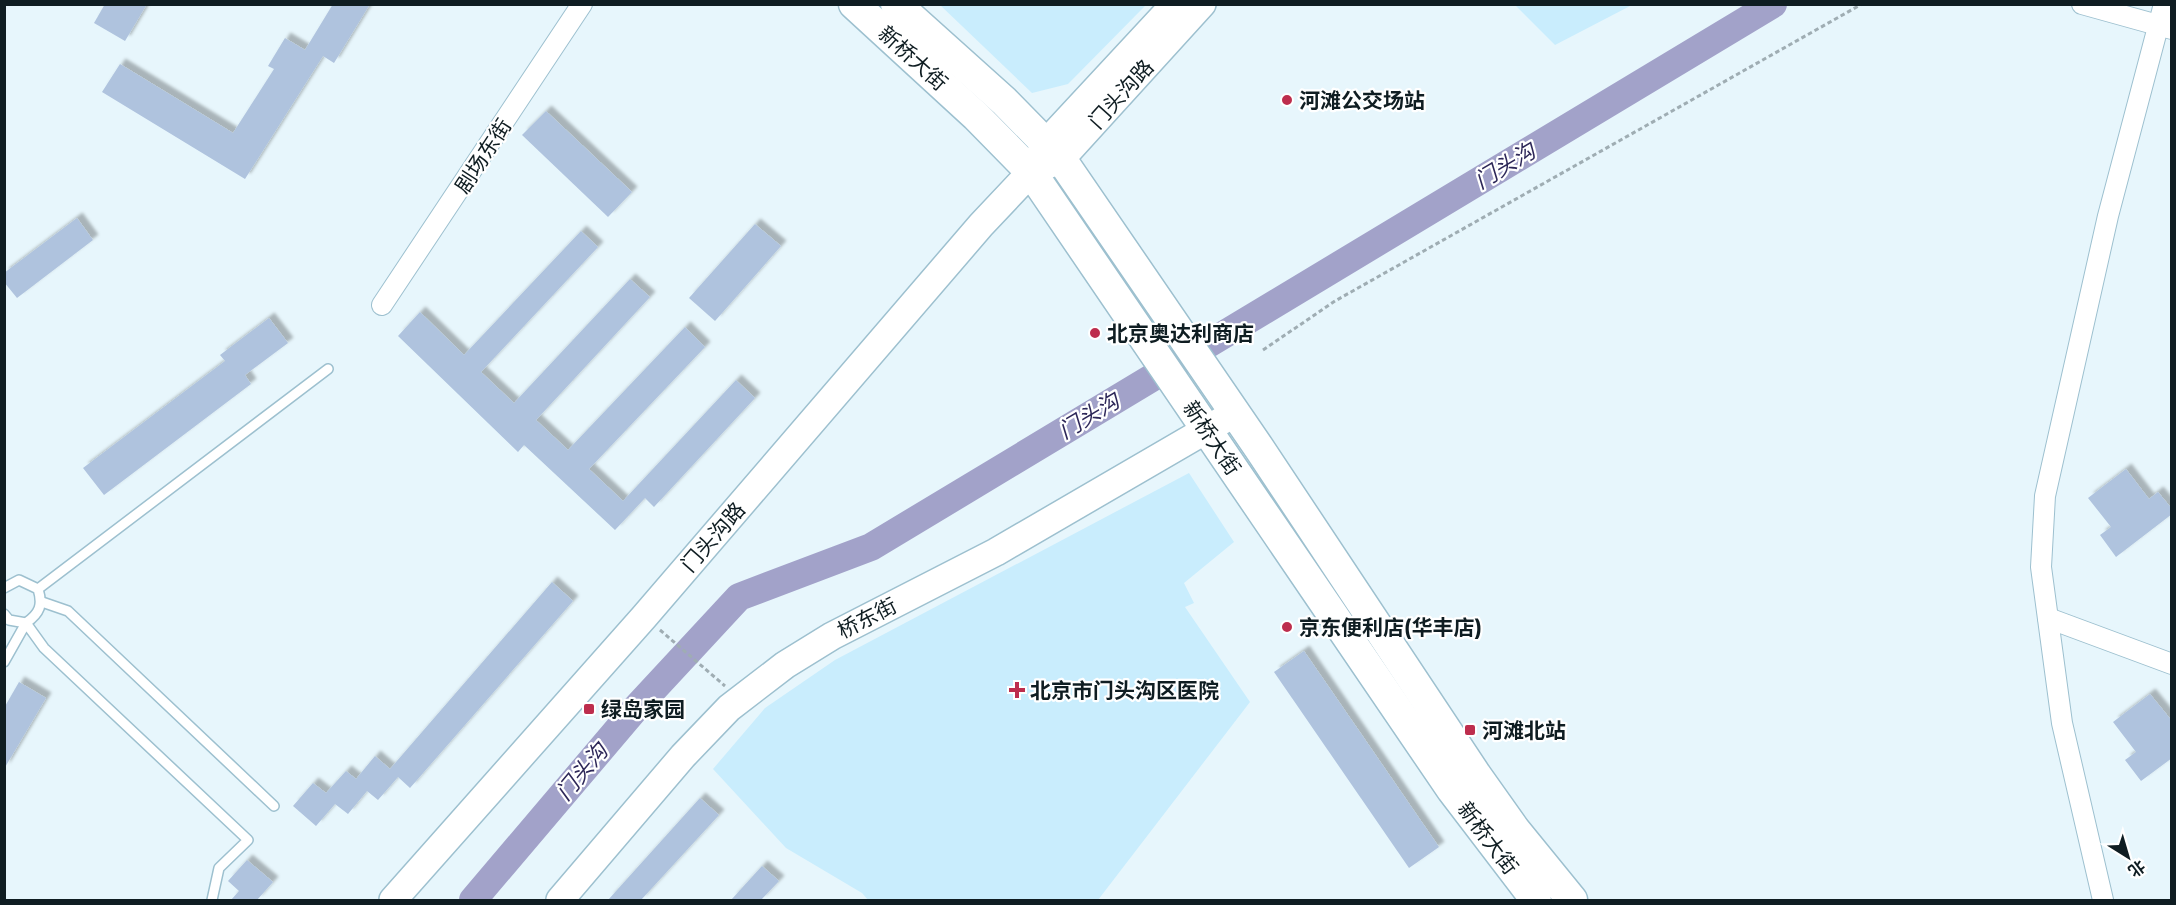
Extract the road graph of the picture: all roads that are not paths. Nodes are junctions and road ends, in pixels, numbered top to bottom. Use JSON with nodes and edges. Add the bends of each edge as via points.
{"nodes":[{"id":1,"x":582,"y":4,"type":"edge"},
{"id":2,"x":854,"y":4,"type":"edge"},
{"id":3,"x":896,"y":4,"type":"edge"},
{"id":4,"x":1175,"y":4,"type":"edge"},
{"id":5,"x":1202,"y":4,"type":"edge"},
{"id":6,"x":2082,"y":4,"type":"edge"},
{"id":7,"x":2164,"y":4,"type":"edge"},
{"id":8,"x":2166,"y":28,"type":"edge"},
{"id":9,"x":1054,"y":151,"type":"junction"},
{"id":10,"x":1031,"y":172,"type":"junction"},
{"id":11,"x":382,"y":305,"type":"dead end"},
{"id":12,"x":328,"y":369,"type":"dead end"},
{"id":13,"x":1234,"y":413,"type":"junction"},
{"id":14,"x":1206,"y":429,"type":"junction"},
{"id":15,"x":4,"y":588,"type":"edge"},
{"id":16,"x":38,"y":589,"type":"junction"},
{"id":17,"x":42,"y":602,"type":"junction"},
{"id":18,"x":4,"y":614,"type":"edge"},
{"id":19,"x":2048,"y":618,"type":"junction"},
{"id":20,"x":26,"y":622,"type":"junction"},
{"id":21,"x":4,"y":662,"type":"edge"},
{"id":22,"x":2172,"y":664,"type":"edge"},
{"id":23,"x":274,"y":806,"type":"dead end"},
{"id":24,"x":212,"y":900,"type":"edge"},
{"id":25,"x":393,"y":900,"type":"edge"},
{"id":26,"x":560,"y":900,"type":"edge"},
{"id":27,"x":1536,"y":900,"type":"edge"},
{"id":28,"x":1572,"y":900,"type":"edge"},
{"id":29,"x":2103,"y":900,"type":"edge"}],
"edges":[{"from":1,"to":11,"type":"street","name":"剧场东街"},
{"from":2,"to":10,"type":"main road","name":"新桥大街"},
{"from":3,"to":9,"type":"main road","name":"新桥大街"},
{"from":4,"to":9,"type":"street","name":"门头沟路"},
{"from":5,"to":9,"type":"street","name":"门头沟路"},
{"from":6,"to":8,"type":"street"},
{"from":7,"to":8,"type":"street"},
{"from":8,"to":19,"type":"street","via":[[2108,216],[2045,496],[2041,567]]},
{"from":9,"to":10,"type":"street","name":"门头沟路"},
{"from":9,"to":13,"type":"main road","name":"新桥大街"},
{"from":10,"to":14,"type":"main road","name":"新桥大街"},
{"from":10,"to":25,"type":"street","name":"门头沟路"},
{"from":12,"to":16,"type":"lane"},
{"from":13,"to":14,"type":"street","name":"桥东街"},
{"from":13,"to":28,"type":"main road","name":"新桥大街","via":[[1476,775]]},
{"from":14,"to":26,"type":"street","name":"桥东街","via":[[996,552],[832,636],[785,665],[741,699],[684,756]]},
{"from":14,"to":27,"type":"main road","name":"新桥大街","via":[[1452,790]]},
{"from":15,"to":16,"type":"lane","via":[[20,580]]},
{"from":16,"to":17,"type":"lane"},
{"from":17,"to":20,"type":"lane","via":[[37,615]]},
{"from":17,"to":23,"type":"lane","via":[[68,611]]},
{"from":18,"to":20,"type":"lane","via":[[9,620]]},
{"from":19,"to":22,"type":"street"},
{"from":19,"to":29,"type":"street","via":[[2062,723]]},
{"from":20,"to":21,"type":"lane"},
{"from":20,"to":24,"type":"lane","via":[[44,648],[248,840],[219,868]]}]}
